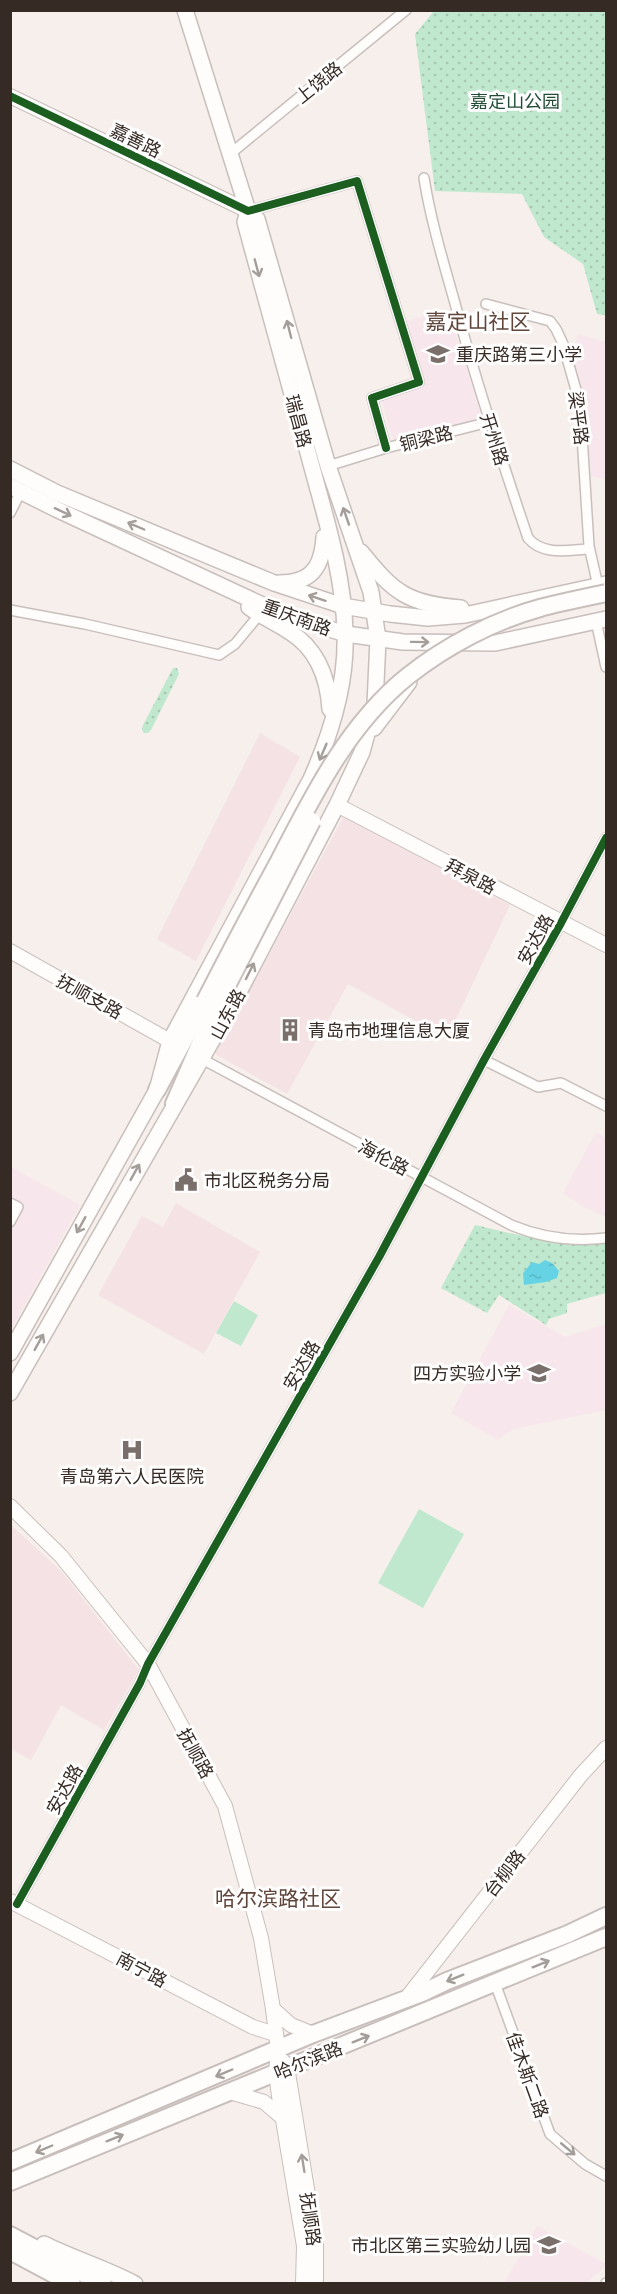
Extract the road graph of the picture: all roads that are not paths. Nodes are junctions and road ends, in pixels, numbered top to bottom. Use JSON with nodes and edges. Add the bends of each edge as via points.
{"nodes":[{"id":1,"x":185,"y":10,"type":"edge"},
{"id":2,"x":406,"y":10,"type":"edge"},
{"id":3,"x":10,"y":96,"type":"edge"},
{"id":4,"x":230,"y":154,"type":"junction"},
{"id":5,"x":424,"y":178,"type":"dead end"},
{"id":6,"x":248,"y":211,"type":"junction"},
{"id":7,"x":486,"y":304,"type":"dead end"},
{"id":8,"x":489,"y":422,"type":"junction"},
{"id":9,"x":386,"y":448,"type":"junction"},
{"id":10,"x":328,"y":466,"type":"junction"},
{"id":11,"x":10,"y":469,"type":"edge"},
{"id":12,"x":16,"y":488,"type":"edge"},
{"id":13,"x":10,"y":513,"type":"edge"},
{"id":14,"x":327,"y":523,"type":"junction"},
{"id":15,"x":356,"y":546,"type":"junction"},
{"id":16,"x":590,"y":549,"type":"junction"},
{"id":17,"x":274,"y":583,"type":"junction"},
{"id":18,"x":220,"y":586,"type":"junction"},
{"id":19,"x":605,"y":586,"type":"edge"},
{"id":20,"x":606,"y":604,"type":"edge"},
{"id":21,"x":343,"y":606,"type":"junction"},
{"id":22,"x":10,"y":610,"type":"edge"},
{"id":23,"x":491,"y":610,"type":"junction"},
{"id":24,"x":374,"y":612,"type":"junction"},
{"id":25,"x":259,"y":615,"type":"junction"},
{"id":26,"x":601,"y":620,"type":"edge"},
{"id":27,"x":345,"y":634,"type":"junction"},
{"id":28,"x":378,"y":639,"type":"junction"},
{"id":29,"x":495,"y":644,"type":"junction"},
{"id":30,"x":606,"y":667,"type":"edge"},
{"id":31,"x":331,"y":730,"type":"junction"},
{"id":32,"x":362,"y":752,"type":"junction"},
{"id":33,"x":337,"y":805,"type":"junction"},
{"id":34,"x":606,"y":838,"type":"edge"},
{"id":35,"x":561,"y":923,"type":"junction"},
{"id":36,"x":606,"y":945,"type":"edge"},
{"id":37,"x":10,"y":951,"type":"edge"},
{"id":38,"x":210,"y":1004,"type":"junction"},
{"id":39,"x":170,"y":1041,"type":"junction"},
{"id":40,"x":202,"y":1059,"type":"junction"},
{"id":41,"x":484,"y":1060,"type":"junction"},
{"id":42,"x":157,"y":1089,"type":"junction"},
{"id":43,"x":174,"y":1104,"type":"junction"},
{"id":44,"x":606,"y":1106,"type":"edge"},
{"id":45,"x":422,"y":1178,"type":"junction"},
{"id":46,"x":10,"y":1203,"type":"edge"},
{"id":47,"x":10,"y":1222,"type":"edge"},
{"id":48,"x":606,"y":1238,"type":"edge"},
{"id":49,"x":10,"y":1353,"type":"edge"},
{"id":50,"x":10,"y":1393,"type":"edge"},
{"id":51,"x":10,"y":1506,"type":"edge"},
{"id":52,"x":148,"y":1664,"type":"junction"},
{"id":53,"x":606,"y":1748,"type":"edge"},
{"id":54,"x":14,"y":1903,"type":"edge"},
{"id":55,"x":606,"y":1916,"type":"edge"},
{"id":56,"x":606,"y":1937,"type":"edge"},
{"id":57,"x":495,"y":1983,"type":"junction"},
{"id":58,"x":405,"y":2000,"type":"junction"},
{"id":59,"x":273,"y":2009,"type":"junction"},
{"id":60,"x":313,"y":2034,"type":"junction"},
{"id":61,"x":276,"y":2042,"type":"junction"},
{"id":62,"x":282,"y":2071,"type":"junction"},
{"id":63,"x":231,"y":2092,"type":"junction"},
{"id":64,"x":284,"y":2120,"type":"junction"},
{"id":65,"x":14,"y":2162,"type":"edge"},
{"id":66,"x":606,"y":2176,"type":"edge"},
{"id":67,"x":16,"y":2180,"type":"edge"},
{"id":68,"x":10,"y":2196,"type":"edge"},
{"id":69,"x":10,"y":2228,"type":"edge"},
{"id":70,"x":10,"y":2235,"type":"edge"},
{"id":71,"x":10,"y":2251,"type":"edge"},
{"id":72,"x":10,"y":2259,"type":"edge"},
{"id":73,"x":55,"y":2283,"type":"edge"},
{"id":74,"x":72,"y":2283,"type":"edge"},
{"id":75,"x":103,"y":2283,"type":"edge"},
{"id":76,"x":135,"y":2283,"type":"edge"},
{"id":77,"x":303,"y":2283,"type":"edge"},
{"id":78,"x":316,"y":2283,"type":"edge"}],
"edges":[{"from":1,"to":4,"type":"main road","name":"瑞昌路"},
{"from":2,"to":4,"type":"street","name":"上饶路"},
{"from":3,"to":6,"type":"street","name":"嘉善路"},
{"from":4,"to":6,"type":"main road","name":"瑞昌路"},
{"from":5,"to":8,"type":"street","name":"开州路","via":[[433,229]]},
{"from":6,"to":9,"type":"street","via":[[357,182],[419,382],[372,398]]},
{"from":10,"to":6,"type":"main road","name":"瑞昌路","one_way":true,"via":[[257,219]]},
{"from":6,"to":14,"type":"main road","name":"瑞昌路","one_way":true,"via":[[245,222]]},
{"from":7,"to":16,"type":"street","name":"梁平路","via":[[550,321],[563,344],[580,404]]},
{"from":8,"to":9,"type":"street","name":"铜梁路"},
{"from":8,"to":16,"type":"street","name":"开州路","via":[[528,538],[546,550]]},
{"from":9,"to":10,"type":"street","name":"铜梁路"},
{"from":15,"to":10,"type":"main road","name":"瑞昌路","one_way":true},
{"from":17,"to":11,"type":"main road","name":"重庆南路","one_way":true,"via":[[57,493]]},
{"from":12,"to":13,"type":"street"},
{"from":12,"to":18,"type":"main road","name":"重庆南路","one_way":true},
{"from":14,"to":17,"type":"main road","via":[[323,555],[317,568],[292,583]]},
{"from":14,"to":21,"type":"main road","name":"瑞昌路"},
{"from":15,"to":23,"type":"main road","via":[[387,583],[412,599],[435,606]]},
{"from":15,"to":24,"type":"main road","name":"瑞昌路"},
{"from":16,"to":19,"type":"street","name":"梁平路"},
{"from":21,"to":17,"type":"main road","name":"重庆南路","one_way":true},
{"from":18,"to":25,"type":"main road"},
{"from":18,"to":27,"type":"main road","name":"重庆南路","via":[[286,616]]},
{"from":19,"to":23,"type":"main road","name":"重庆南路"},
{"from":19,"to":38,"type":"highway","bridge":true,"via":[[504,620],[478,633],[408,676],[380,702],[323,779]]},
{"from":20,"to":38,"type":"highway","bridge":true,"via":[[542,619],[483,643],[414,685],[387,711],[332,786]]},
{"from":21,"to":24,"type":"main road","name":"重庆南路"},
{"from":21,"to":27,"type":"main road","name":"瑞昌路"},
{"from":22,"to":25,"type":"street","via":[[219,655],[235,644]]},
{"from":23,"to":24,"type":"main road","name":"重庆南路","via":[[428,618]]},
{"from":24,"to":28,"type":"main road","name":"山东路"},
{"from":25,"to":31,"type":"main road","via":[[290,632],[320,665],[329,693]]},
{"from":26,"to":29,"type":"main road","name":"重庆南路"},
{"from":26,"to":30,"type":"street"},
{"from":27,"to":28,"type":"main road","name":"重庆南路"},
{"from":27,"to":31,"type":"main road","name":"山东路"},
{"from":28,"to":29,"type":"main road","name":"重庆南路","one_way":true},
{"from":28,"to":32,"type":"main road","name":"山东路","via":[[375,704]]},
{"from":29,"to":32,"type":"main road","via":[[456,652],[415,676],[376,722]]},
{"from":31,"to":39,"type":"main road","name":"山东路","one_way":true,"via":[[311,778]]},
{"from":32,"to":33,"type":"main road","name":"山东路"},
{"from":33,"to":35,"type":"street","name":"拜泉路"},
{"from":40,"to":33,"type":"main road","name":"山东路","one_way":true},
{"from":34,"to":35,"type":"street","name":"安达路"},
{"from":35,"to":36,"type":"street","name":"拜泉路"},
{"from":35,"to":41,"type":"street","name":"安达路"},
{"from":37,"to":39,"type":"street","name":"抚顺支路"},
{"from":38,"to":42,"type":"highway"},
{"from":38,"to":43,"type":"highway"},
{"from":39,"to":42,"type":"main road","name":"山东路"},
{"from":40,"to":43,"type":"main road","name":"山东路"},
{"from":40,"to":45,"type":"street","name":"海伦路"},
{"from":41,"to":44,"type":"street","via":[[538,1087],[561,1083]]},
{"from":41,"to":45,"type":"street","name":"安达路"},
{"from":42,"to":49,"type":"main road","name":"山东路","one_way":true},
{"from":50,"to":43,"type":"main road","name":"山东路","one_way":true},
{"from":45,"to":48,"type":"street","name":"海伦路","via":[[516,1227],[561,1240]]},
{"from":45,"to":52,"type":"street","name":"安达路"},
{"from":46,"to":47,"type":"street","via":[[18,1207]]},
{"from":51,"to":52,"type":"street","name":"抚顺路","via":[[61,1556]]},
{"from":52,"to":54,"type":"street","name":"安达路"},
{"from":52,"to":59,"type":"street","name":"抚顺路","via":[[225,1806],[261,1938]]},
{"from":53,"to":58,"type":"street","name":"台柳路"},
{"from":54,"to":61,"type":"street","name":"南宁路"},
{"from":55,"to":58,"type":"highway","name":"哈尔滨路","one_way":true},
{"from":57,"to":56,"type":"highway","name":"哈尔滨路","one_way":true},
{"from":62,"to":57,"type":"highway","name":"哈尔滨路","one_way":true},
{"from":57,"to":66,"type":"street","name":"佳木斯二路","one_way":true,"via":[[550,2134]]},
{"from":58,"to":60,"type":"highway","name":"哈尔滨路"},
{"from":59,"to":60,"type":"street","via":[[291,2025]]},
{"from":59,"to":61,"type":"street","name":"抚顺路"},
{"from":60,"to":61,"type":"highway","name":"哈尔滨路"},
{"from":61,"to":62,"type":"street","name":"抚顺路"},
{"from":61,"to":65,"type":"highway","name":"哈尔滨路","one_way":true},
{"from":62,"to":63,"type":"highway","name":"哈尔滨路"},
{"from":62,"to":64,"type":"street","name":"抚顺路"},
{"from":78,"to":62,"type":"street","name":"抚顺路","one_way":true,"via":[[316,2244]]},
{"from":63,"to":64,"type":"street","via":[[264,2102]]},
{"from":67,"to":63,"type":"highway","name":"哈尔滨路","one_way":true},
{"from":64,"to":77,"type":"street","name":"抚顺路","via":[[304,2246]]},
{"from":67,"to":68,"type":"highway"},
{"from":69,"to":76,"type":"main road"},
{"from":70,"to":75,"type":"highway"},
{"from":71,"to":74,"type":"highway"},
{"from":72,"to":73,"type":"main road"}]}
